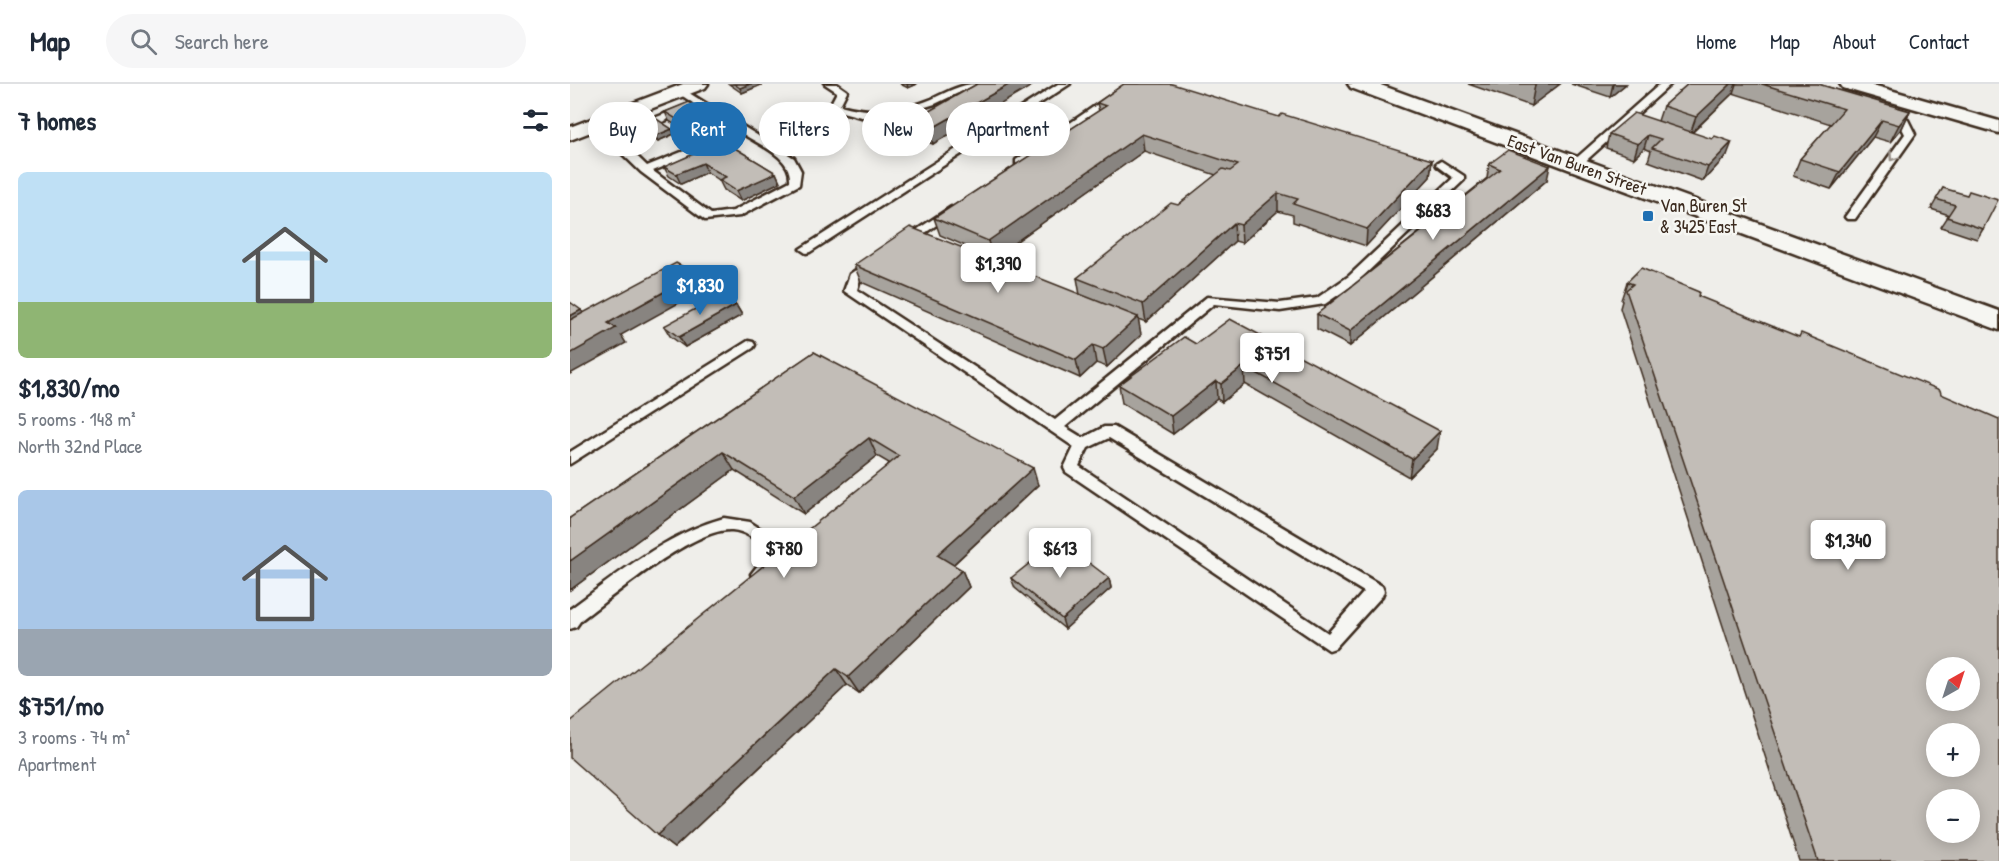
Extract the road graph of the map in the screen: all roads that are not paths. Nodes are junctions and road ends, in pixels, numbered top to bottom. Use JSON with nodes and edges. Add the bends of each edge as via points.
{"nodes":[{"id":1,"x":830,"y":84,"type":"edge"},
{"id":2,"x":972,"y":84,"type":"edge"},
{"id":3,"x":1065,"y":84,"type":"edge"},
{"id":4,"x":1133,"y":84,"type":"edge"},
{"id":5,"x":1358,"y":84,"type":"edge"},
{"id":6,"x":1666,"y":84,"type":"edge"},
{"id":7,"x":1849,"y":84,"type":"edge"},
{"id":8,"x":694,"y":92,"type":"edge"},
{"id":9,"x":707,"y":102,"type":"edge"},
{"id":10,"x":658,"y":104,"type":"edge"},
{"id":11,"x":1877,"y":110,"type":"edge"},
{"id":12,"x":658,"y":112,"type":"edge"},
{"id":13,"x":588,"y":127,"type":"edge"},
{"id":14,"x":1999,"y":127,"type":"edge"},
{"id":15,"x":747,"y":132,"type":"edge"},
{"id":16,"x":570,"y":134,"type":"edge"},
{"id":17,"x":631,"y":156,"type":"edge"},
{"id":18,"x":680,"y":156,"type":"edge"},
{"id":19,"x":1576,"y":164,"type":"junction"},
{"id":20,"x":1441,"y":165,"type":"dead end"},
{"id":21,"x":645,"y":170,"type":"junction"},
{"id":22,"x":1008,"y":171,"type":"edge"},
{"id":23,"x":960,"y":204,"type":"edge"},
{"id":24,"x":1851,"y":217,"type":"dead end"},
{"id":25,"x":806,"y":249,"type":"dead end"},
{"id":26,"x":1999,"y":321,"type":"edge"},
{"id":27,"x":748,"y":345,"type":"dead end"},
{"id":28,"x":1056,"y":427,"type":"junction"},
{"id":29,"x":1082,"y":445,"type":"junction"},
{"id":30,"x":570,"y":459,"type":"edge"},
{"id":31,"x":744,"y":589,"type":"edge"},
{"id":32,"x":570,"y":622,"type":"edge"}],
"edges":[{"from":1,"to":2,"type":"lane","via":[[842,90],[834,106],[863,115],[925,106]]},
{"from":3,"to":25,"type":"lane"},
{"from":4,"to":22,"type":"lane"},
{"from":5,"to":19,"type":"main road","name":"East Van Buren Street"},
{"from":6,"to":19,"type":"lane"},
{"from":7,"to":14,"type":"street"},
{"from":8,"to":9,"type":"lane"},
{"from":8,"to":10,"type":"street"},
{"from":8,"to":12,"type":"lane"},
{"from":11,"to":24,"type":"lane","one_way":true,"via":[[1904,122],[1910,134]]},
{"from":13,"to":16,"type":"street"},
{"from":15,"to":21,"type":"lane","via":[[790,160],[796,171],[795,183],[736,214],[709,218]]},
{"from":17,"to":21,"type":"lane"},
{"from":18,"to":21,"type":"lane"},
{"from":19,"to":26,"type":"main road","name":"East Van Buren Street"},
{"from":20,"to":28,"type":"lane","via":[[1460,178],[1353,279],[1321,301],[1280,307],[1211,300]]},
{"from":23,"to":28,"type":"lane","via":[[854,277],[850,291]]},
{"from":27,"to":30,"type":"lane"},
{"from":28,"to":29,"type":"lane"},
{"from":29,"to":29,"type":"lane","via":[[1071,468],[1329,643],[1376,591],[1109,431]]},
{"from":31,"to":32,"type":"lane","via":[[770,562],[773,545],[754,529],[725,524],[685,538]]}]}
